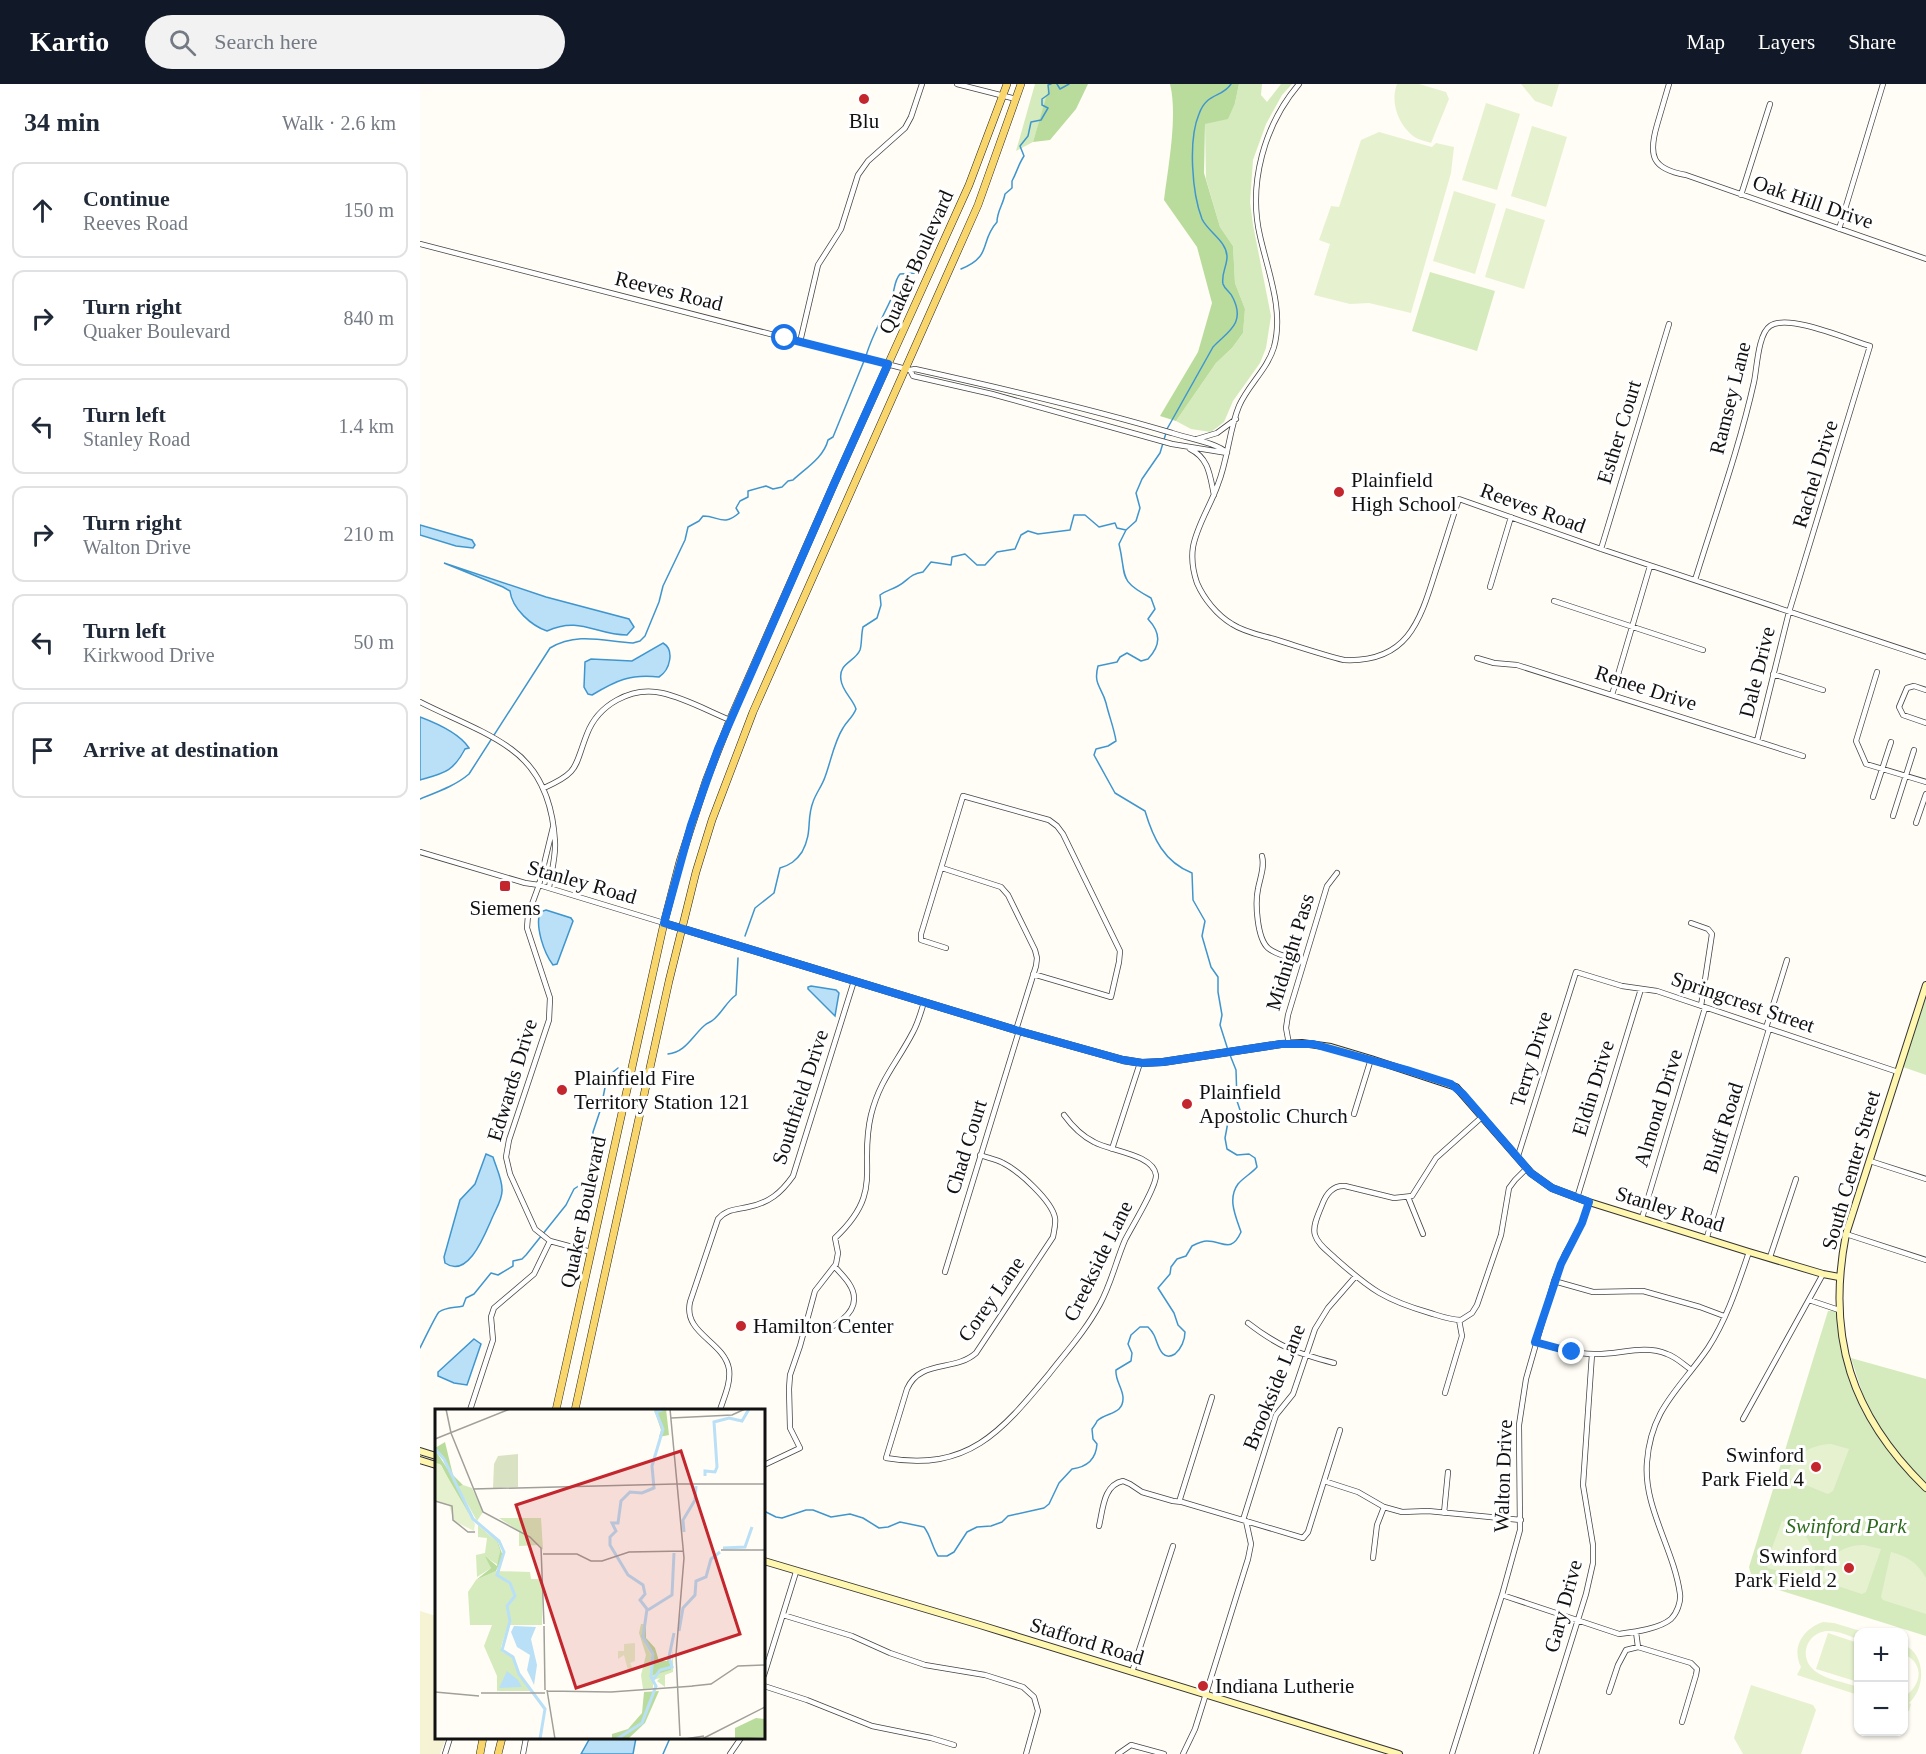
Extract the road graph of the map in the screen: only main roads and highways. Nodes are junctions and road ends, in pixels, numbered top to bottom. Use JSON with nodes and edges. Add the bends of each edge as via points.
{"nodes":[{"id":1,"x":1007,"y":84,"type":"edge"},
{"id":2,"x":1021,"y":84,"type":"edge"},
{"id":3,"x":556,"y":1409,"type":"edge"},
{"id":4,"x":575,"y":1409,"type":"edge"},
{"id":5,"x":483,"y":1739,"type":"edge"},
{"id":6,"x":502,"y":1739,"type":"edge"},
{"id":7,"x":480,"y":1754,"type":"edge"},
{"id":8,"x":498,"y":1754,"type":"edge"}],
"edges":[{"from":1,"to":3,"type":"main road","name":"Quaker Boulevard","via":[[969,185],[706,781],[664,923]]},
{"from":2,"to":4,"type":"main road","name":"Quaker Boulevard","via":[[978,205],[908,370],[742,738],[704,847],[682,928]]},
{"from":5,"to":7,"type":"main road"},
{"from":6,"to":8,"type":"main road"}]}
